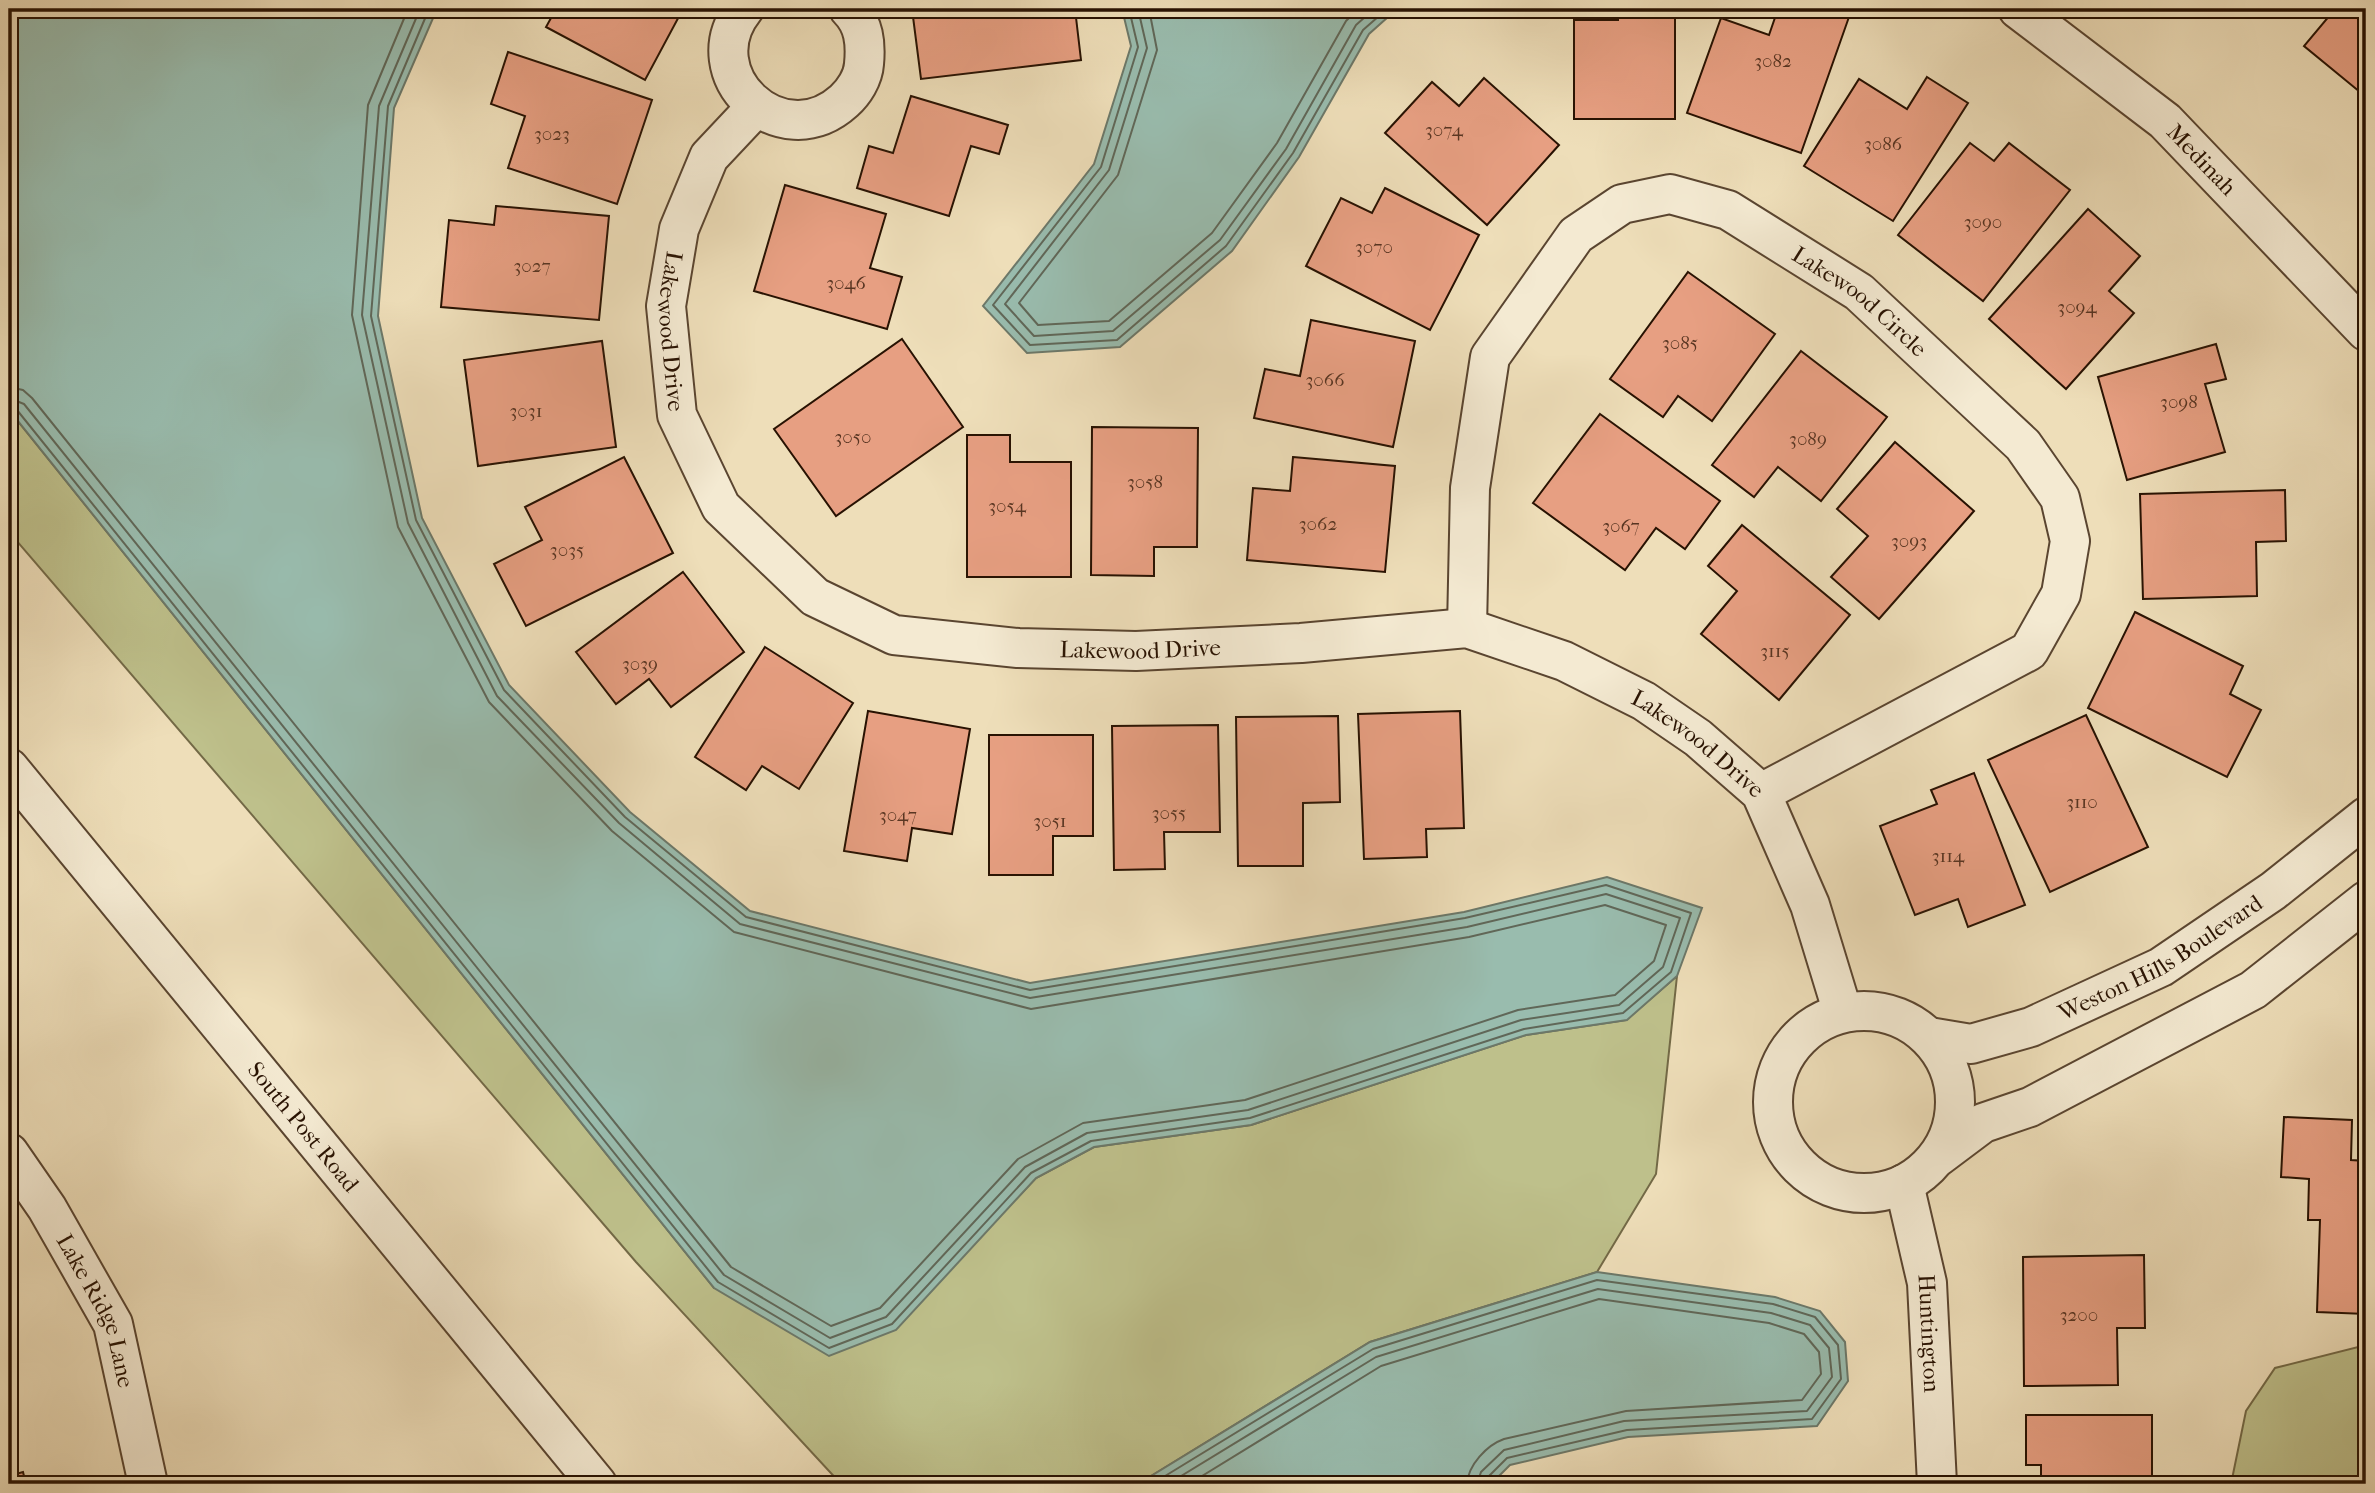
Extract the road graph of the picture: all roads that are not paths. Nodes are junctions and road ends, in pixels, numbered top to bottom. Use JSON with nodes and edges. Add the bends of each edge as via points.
{"nodes":[{"id":1,"x":744,"y":9,"type":"edge"},
{"id":2,"x":849,"y":9,"type":"edge"},
{"id":3,"x":2018,"y":9,"type":"edge"},
{"id":4,"x":756,"y":107,"type":"junction"},
{"id":5,"x":2366,"y":331,"type":"edge"},
{"id":6,"x":1467,"y":628,"type":"junction"},
{"id":7,"x":9,"y":768,"type":"edge"},
{"id":8,"x":1761,"y":793,"type":"junction"},
{"id":9,"x":2366,"y":817,"type":"edge"},
{"id":10,"x":2366,"y":901,"type":"edge"},
{"id":11,"x":1842,"y":1010,"type":"junction"},
{"id":12,"x":1929,"y":1037,"type":"junction"},
{"id":13,"x":9,"y":1153,"type":"edge"},
{"id":14,"x":1938,"y":1157,"type":"junction"},
{"id":15,"x":1904,"y":1184,"type":"junction"},
{"id":16,"x":148,"y":1484,"type":"edge"},
{"id":17,"x":597,"y":1484,"type":"edge"},
{"id":18,"x":1937,"y":1484,"type":"edge"}],
"edges":[{"from":1,"to":4,"type":"street","via":[[731,35],[729,62],[738,87]]},
{"from":2,"to":4,"type":"street","via":[[866,42],[864,69],[853,93],[833,111],[807,120],[780,119]]},
{"from":3,"to":5,"type":"street","name":"Medinah","via":[[2165,121]]},
{"from":4,"to":6,"type":"street","name":"Lakewood Drive","via":[[709,157],[678,229],[666,306],[677,415],[722,507],[816,597],[894,635],[1018,648],[1136,652]]},
{"from":6,"to":8,"type":"street","name":"Lakewood Drive","via":[[1564,661],[1644,701],[1698,738]]},
{"from":6,"to":8,"type":"street","name":"Lakewood Circle","via":[[1470,488],[1490,356],[1576,235],[1622,204],[1670,194],[1728,210],[1859,292],[2023,445],[2060,498],[2070,541],[2061,594],[2029,651]]},
{"from":7,"to":17,"type":"street","name":"South Post Road"},
{"from":8,"to":11,"type":"street","name":"Lakewood Drive","via":[[1810,905]]},
{"from":9,"to":12,"type":"street","name":"Weston Hills Boulevard","via":[[2273,891],[2161,967],[2031,1027],[1971,1044]]},
{"from":10,"to":14,"type":"street","via":[[2253,990],[2030,1107],[1983,1123]]},
{"from":11,"to":12,"type":"street","via":[[1884,1012]]},
{"from":11,"to":15,"type":"street","via":[[1812,1026],[1789,1048],[1776,1074],[1771,1104],[1777,1133],[1803,1171],[1835,1189],[1875,1192]]},
{"from":12,"to":14,"type":"street","via":[[1948,1066],[1956,1100],[1954,1119]]},
{"from":13,"to":16,"type":"street","name":"Lake Ridge Lane","via":[[47,1208],[113,1324]]},
{"from":14,"to":15,"type":"street"},
{"from":15,"to":18,"type":"street","name":"Huntington","via":[[1927,1283]]}]}
